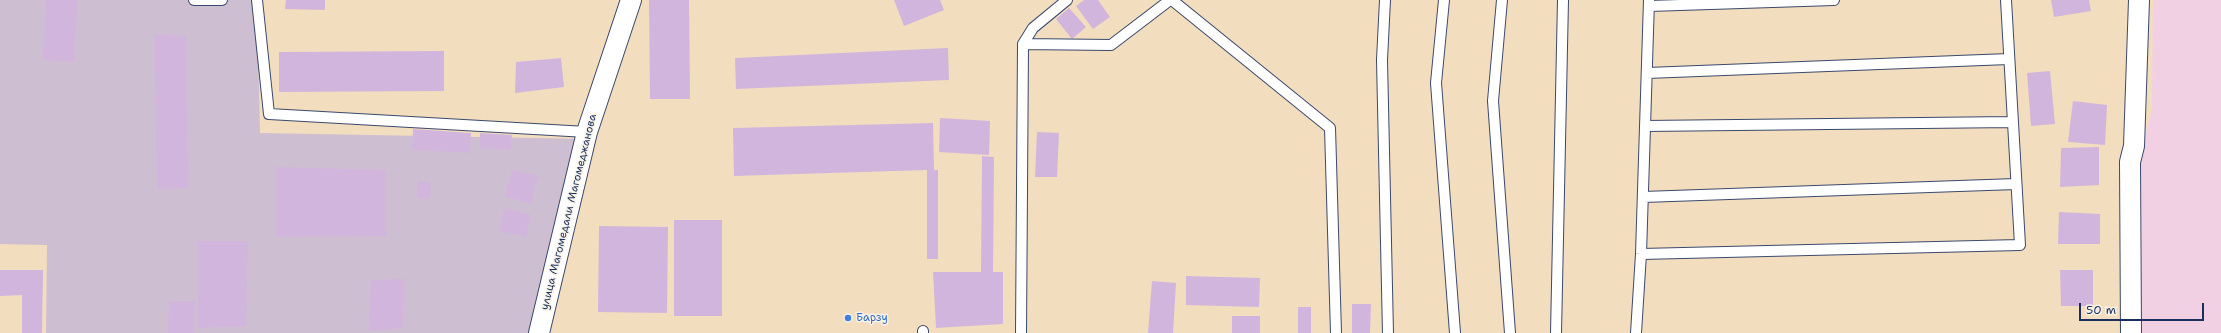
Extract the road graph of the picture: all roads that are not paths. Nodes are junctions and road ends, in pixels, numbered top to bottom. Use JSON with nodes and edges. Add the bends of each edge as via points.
{"nodes":[{"id":1,"x":194,"y":0,"type":"edge"},
{"id":2,"x":222,"y":0,"type":"edge"},
{"id":3,"x":257,"y":0,"type":"edge"},
{"id":4,"x":631,"y":0,"type":"edge"},
{"id":5,"x":1067,"y":0,"type":"edge"},
{"id":6,"x":1171,"y":0,"type":"edge"},
{"id":7,"x":1385,"y":0,"type":"edge"},
{"id":8,"x":1444,"y":0,"type":"edge"},
{"id":9,"x":1502,"y":0,"type":"edge"},
{"id":10,"x":1564,"y":0,"type":"edge"},
{"id":11,"x":1834,"y":0,"type":"edge"},
{"id":12,"x":2006,"y":0,"type":"edge"},
{"id":13,"x":2139,"y":0,"type":"edge"},
{"id":14,"x":1649,"y":3,"type":"edge"},
{"id":15,"x":1024,"y":44,"type":"junction"},
{"id":16,"x":2009,"y":59,"type":"junction"},
{"id":17,"x":1647,"y":73,"type":"junction"},
{"id":18,"x":2013,"y":122,"type":"junction"},
{"id":19,"x":1645,"y":126,"type":"junction"},
{"id":20,"x":587,"y":132,"type":"junction"},
{"id":21,"x":2016,"y":184,"type":"junction"},
{"id":22,"x":1643,"y":198,"type":"junction"},
{"id":23,"x":1641,"y":254,"type":"junction"},
{"id":24,"x":539,"y":333,"type":"edge"},
{"id":25,"x":1021,"y":333,"type":"edge"},
{"id":26,"x":1336,"y":333,"type":"edge"},
{"id":27,"x":1388,"y":333,"type":"edge"},
{"id":28,"x":1455,"y":333,"type":"edge"},
{"id":29,"x":1510,"y":333,"type":"edge"},
{"id":30,"x":1556,"y":333,"type":"edge"},
{"id":31,"x":1636,"y":333,"type":"edge"},
{"id":32,"x":2131,"y":333,"type":"edge"}],
"edges":[{"from":1,"to":2,"type":"lane"},
{"from":3,"to":20,"type":"lane","via":[[269,114]]},
{"from":4,"to":20,"type":"street","name":"улица Магомедали Магомеджановa"},
{"from":5,"to":15,"type":"lane","via":[[1034,28]]},
{"from":6,"to":15,"type":"lane","via":[[1111,45]]},
{"from":6,"to":26,"type":"lane","via":[[1330,128]]},
{"from":7,"to":27,"type":"lane","via":[[1382,60]]},
{"from":8,"to":28,"type":"lane","via":[[1436,83]]},
{"from":9,"to":29,"type":"lane","via":[[1493,101]]},
{"from":10,"to":30,"type":"lane"},
{"from":11,"to":14,"type":"lane"},
{"from":12,"to":16,"type":"lane"},
{"from":13,"to":32,"type":"street","via":[[2134,146],[2130,162]]},
{"from":14,"to":17,"type":"lane"},
{"from":15,"to":25,"type":"lane"},
{"from":16,"to":17,"type":"lane"},
{"from":16,"to":18,"type":"lane"},
{"from":17,"to":19,"type":"lane"},
{"from":18,"to":19,"type":"lane"},
{"from":18,"to":21,"type":"lane"},
{"from":19,"to":22,"type":"lane"},
{"from":20,"to":24,"type":"street","name":"улица Магомедали Магомеджановa"},
{"from":21,"to":22,"type":"lane"},
{"from":21,"to":23,"type":"lane","via":[[2020,245]]},
{"from":22,"to":23,"type":"lane"},
{"from":23,"to":31,"type":"lane"}]}
